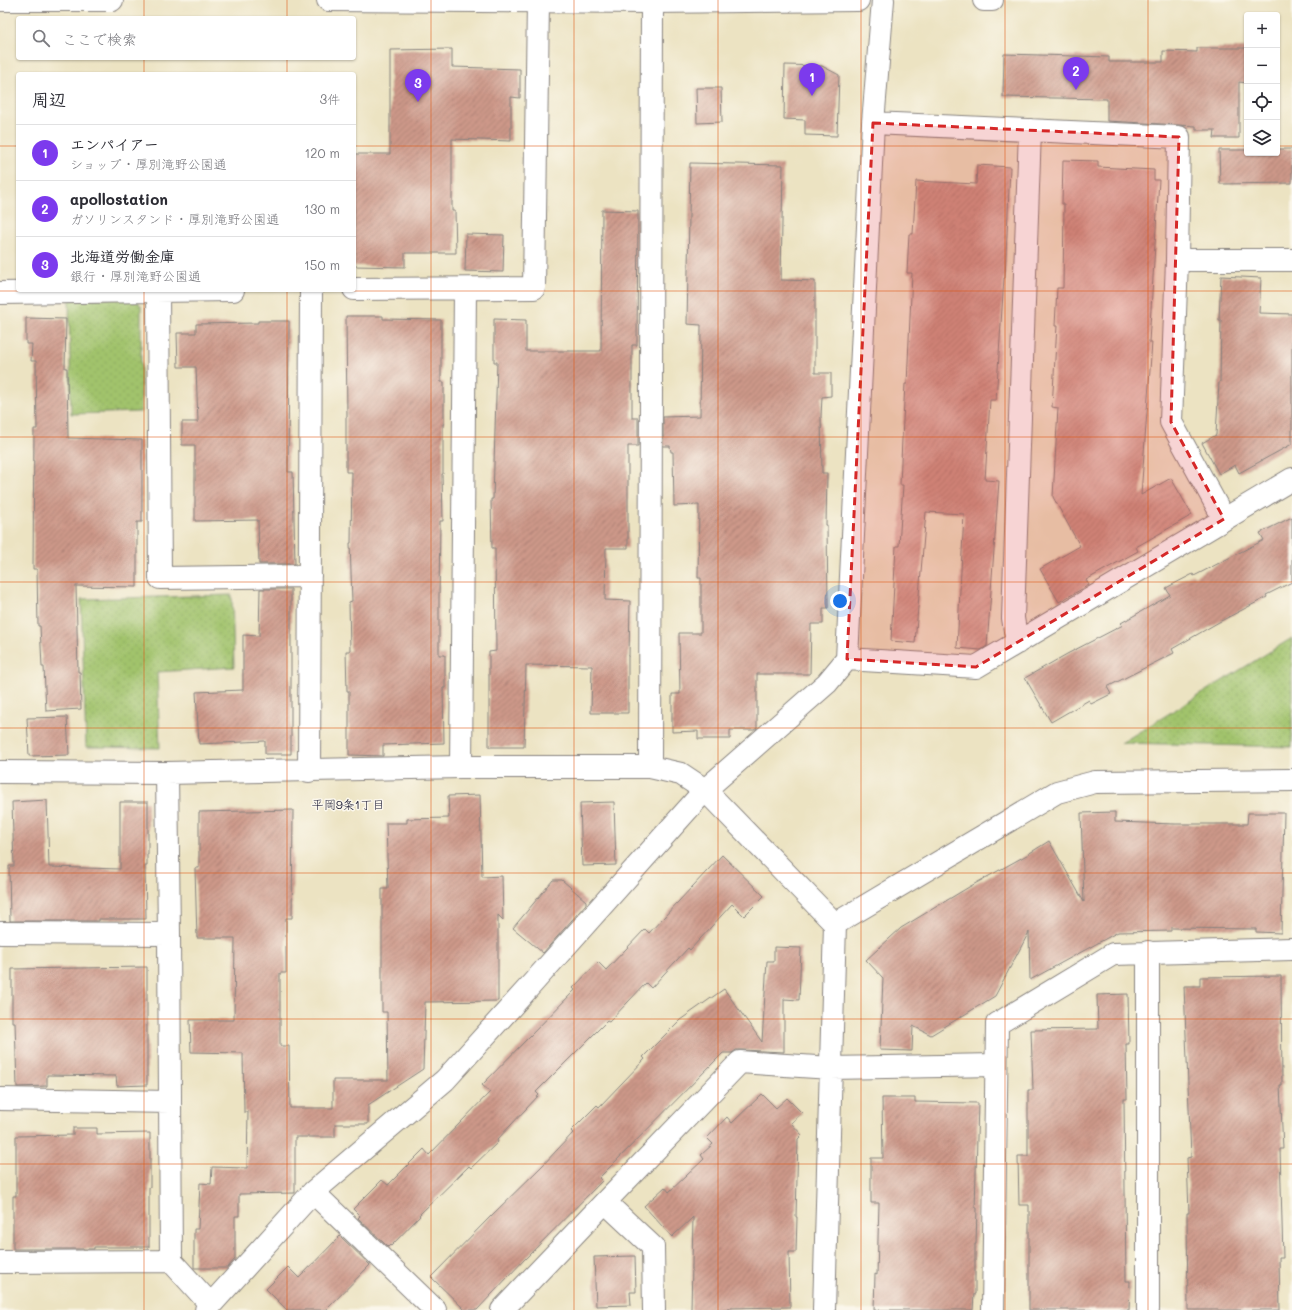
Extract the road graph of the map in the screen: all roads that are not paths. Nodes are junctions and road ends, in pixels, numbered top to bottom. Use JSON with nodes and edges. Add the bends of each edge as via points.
{"nodes":[{"id":1,"x":0,"y":0,"type":"edge"},
{"id":2,"x":112,"y":0,"type":"edge"},
{"id":3,"x":328,"y":0,"type":"edge"},
{"id":4,"x":858,"y":0,"type":"edge"},
{"id":5,"x":883,"y":0,"type":"edge"},
{"id":6,"x":984,"y":0,"type":"edge"},
{"id":7,"x":992,"y":0,"type":"edge"},
{"id":8,"x":652,"y":1,"type":"edge"},
{"id":9,"x":538,"y":2,"type":"junction"},
{"id":10,"x":874,"y":123,"type":"junction"},
{"id":11,"x":1030,"y":130,"type":"junction"},
{"id":12,"x":1177,"y":260,"type":"junction"},
{"id":13,"x":1292,"y":260,"type":"edge"},
{"id":14,"x":356,"y":289,"type":"edge"},
{"id":15,"x":465,"y":289,"type":"junction"},
{"id":16,"x":79,"y":292,"type":"edge"},
{"id":17,"x":158,"y":292,"type":"edge"},
{"id":18,"x":311,"y":292,"type":"edge"},
{"id":19,"x":0,"y":293,"type":"edge"},
{"id":20,"x":1292,"y":480,"type":"edge"},
{"id":21,"x":1224,"y":519,"type":"junction"},
{"id":22,"x":310,"y":576,"type":"junction"},
{"id":23,"x":1017,"y":642,"type":"junction"},
{"id":24,"x":847,"y":659,"type":"junction"},
{"id":25,"x":461,"y":767,"type":"junction"},
{"id":26,"x":650,"y":767,"type":"junction"},
{"id":27,"x":309,"y":771,"type":"junction"},
{"id":28,"x":0,"y":772,"type":"edge"},
{"id":29,"x":167,"y":773,"type":"junction"},
{"id":30,"x":1292,"y":780,"type":"edge"},
{"id":31,"x":705,"y":790,"type":"junction"},
{"id":32,"x":835,"y":924,"type":"junction"},
{"id":33,"x":0,"y":933,"type":"edge"},
{"id":34,"x":169,"y":934,"type":"junction"},
{"id":35,"x":1292,"y":949,"type":"edge"},
{"id":36,"x":1148,"y":952,"type":"junction"},
{"id":37,"x":996,"y":1065,"type":"junction"},
{"id":38,"x":831,"y":1068,"type":"junction"},
{"id":39,"x":0,"y":1099,"type":"edge"},
{"id":40,"x":170,"y":1102,"type":"junction"},
{"id":41,"x":314,"y":1192,"type":"junction"},
{"id":42,"x":605,"y":1202,"type":"junction"},
{"id":43,"x":171,"y":1261,"type":"junction"},
{"id":44,"x":0,"y":1262,"type":"edge"},
{"id":45,"x":209,"y":1307,"type":"edge"},
{"id":46,"x":435,"y":1310,"type":"edge"},
{"id":47,"x":502,"y":1310,"type":"edge"},
{"id":48,"x":654,"y":1310,"type":"edge"},
{"id":49,"x":824,"y":1310,"type":"edge"},
{"id":50,"x":993,"y":1310,"type":"edge"},
{"id":51,"x":1148,"y":1310,"type":"edge"}],
"edges":[{"from":1,"to":2,"type":"street"},
{"from":3,"to":9,"type":"street"},
{"from":4,"to":8,"type":"street"},
{"from":5,"to":10,"type":"street"},
{"from":6,"to":7,"type":"street"},
{"from":8,"to":9,"type":"street"},
{"from":8,"to":26,"type":"street"},
{"from":9,"to":15,"type":"street","via":[[534,288]]},
{"from":10,"to":11,"type":"street"},
{"from":10,"to":24,"type":"street"},
{"from":11,"to":12,"type":"street","via":[[1179,137]]},
{"from":11,"to":23,"type":"street","via":[[1013,618]]},
{"from":12,"to":13,"type":"street"},
{"from":12,"to":21,"type":"street","via":[[1171,422]]},
{"from":14,"to":15,"type":"street"},
{"from":15,"to":25,"type":"street"},
{"from":16,"to":19,"type":"street"},
{"from":17,"to":22,"type":"street","via":[[160,578]]},
{"from":18,"to":22,"type":"street"},
{"from":20,"to":21,"type":"street"},
{"from":21,"to":23,"type":"street"},
{"from":22,"to":27,"type":"street"},
{"from":23,"to":24,"type":"street","via":[[976,667]]},
{"from":24,"to":31,"type":"street","via":[[827,683]]},
{"from":25,"to":26,"type":"street"},
{"from":25,"to":27,"type":"street"},
{"from":26,"to":31,"type":"street","via":[[681,774]]},
{"from":27,"to":29,"type":"street"},
{"from":28,"to":29,"type":"street"},
{"from":29,"to":34,"type":"street"},
{"from":30,"to":32,"type":"street","via":[[1095,782],[1057,792]]},
{"from":31,"to":32,"type":"street"},
{"from":31,"to":41,"type":"street","via":[[445,1080]]},
{"from":32,"to":38,"type":"street"},
{"from":33,"to":34,"type":"street"},
{"from":34,"to":40,"type":"street"},
{"from":35,"to":36,"type":"street"},
{"from":36,"to":37,"type":"street","via":[[1113,954],[997,1024]]},
{"from":36,"to":51,"type":"street"},
{"from":37,"to":38,"type":"street"},
{"from":37,"to":50,"type":"street"},
{"from":38,"to":42,"type":"street","via":[[740,1062]]},
{"from":38,"to":49,"type":"street"},
{"from":39,"to":40,"type":"street"},
{"from":40,"to":43,"type":"street"},
{"from":41,"to":45,"type":"street"},
{"from":41,"to":46,"type":"street"},
{"from":42,"to":47,"type":"street"},
{"from":42,"to":48,"type":"street","via":[[654,1247]]},
{"from":43,"to":44,"type":"street"},
{"from":43,"to":45,"type":"street"}]}
